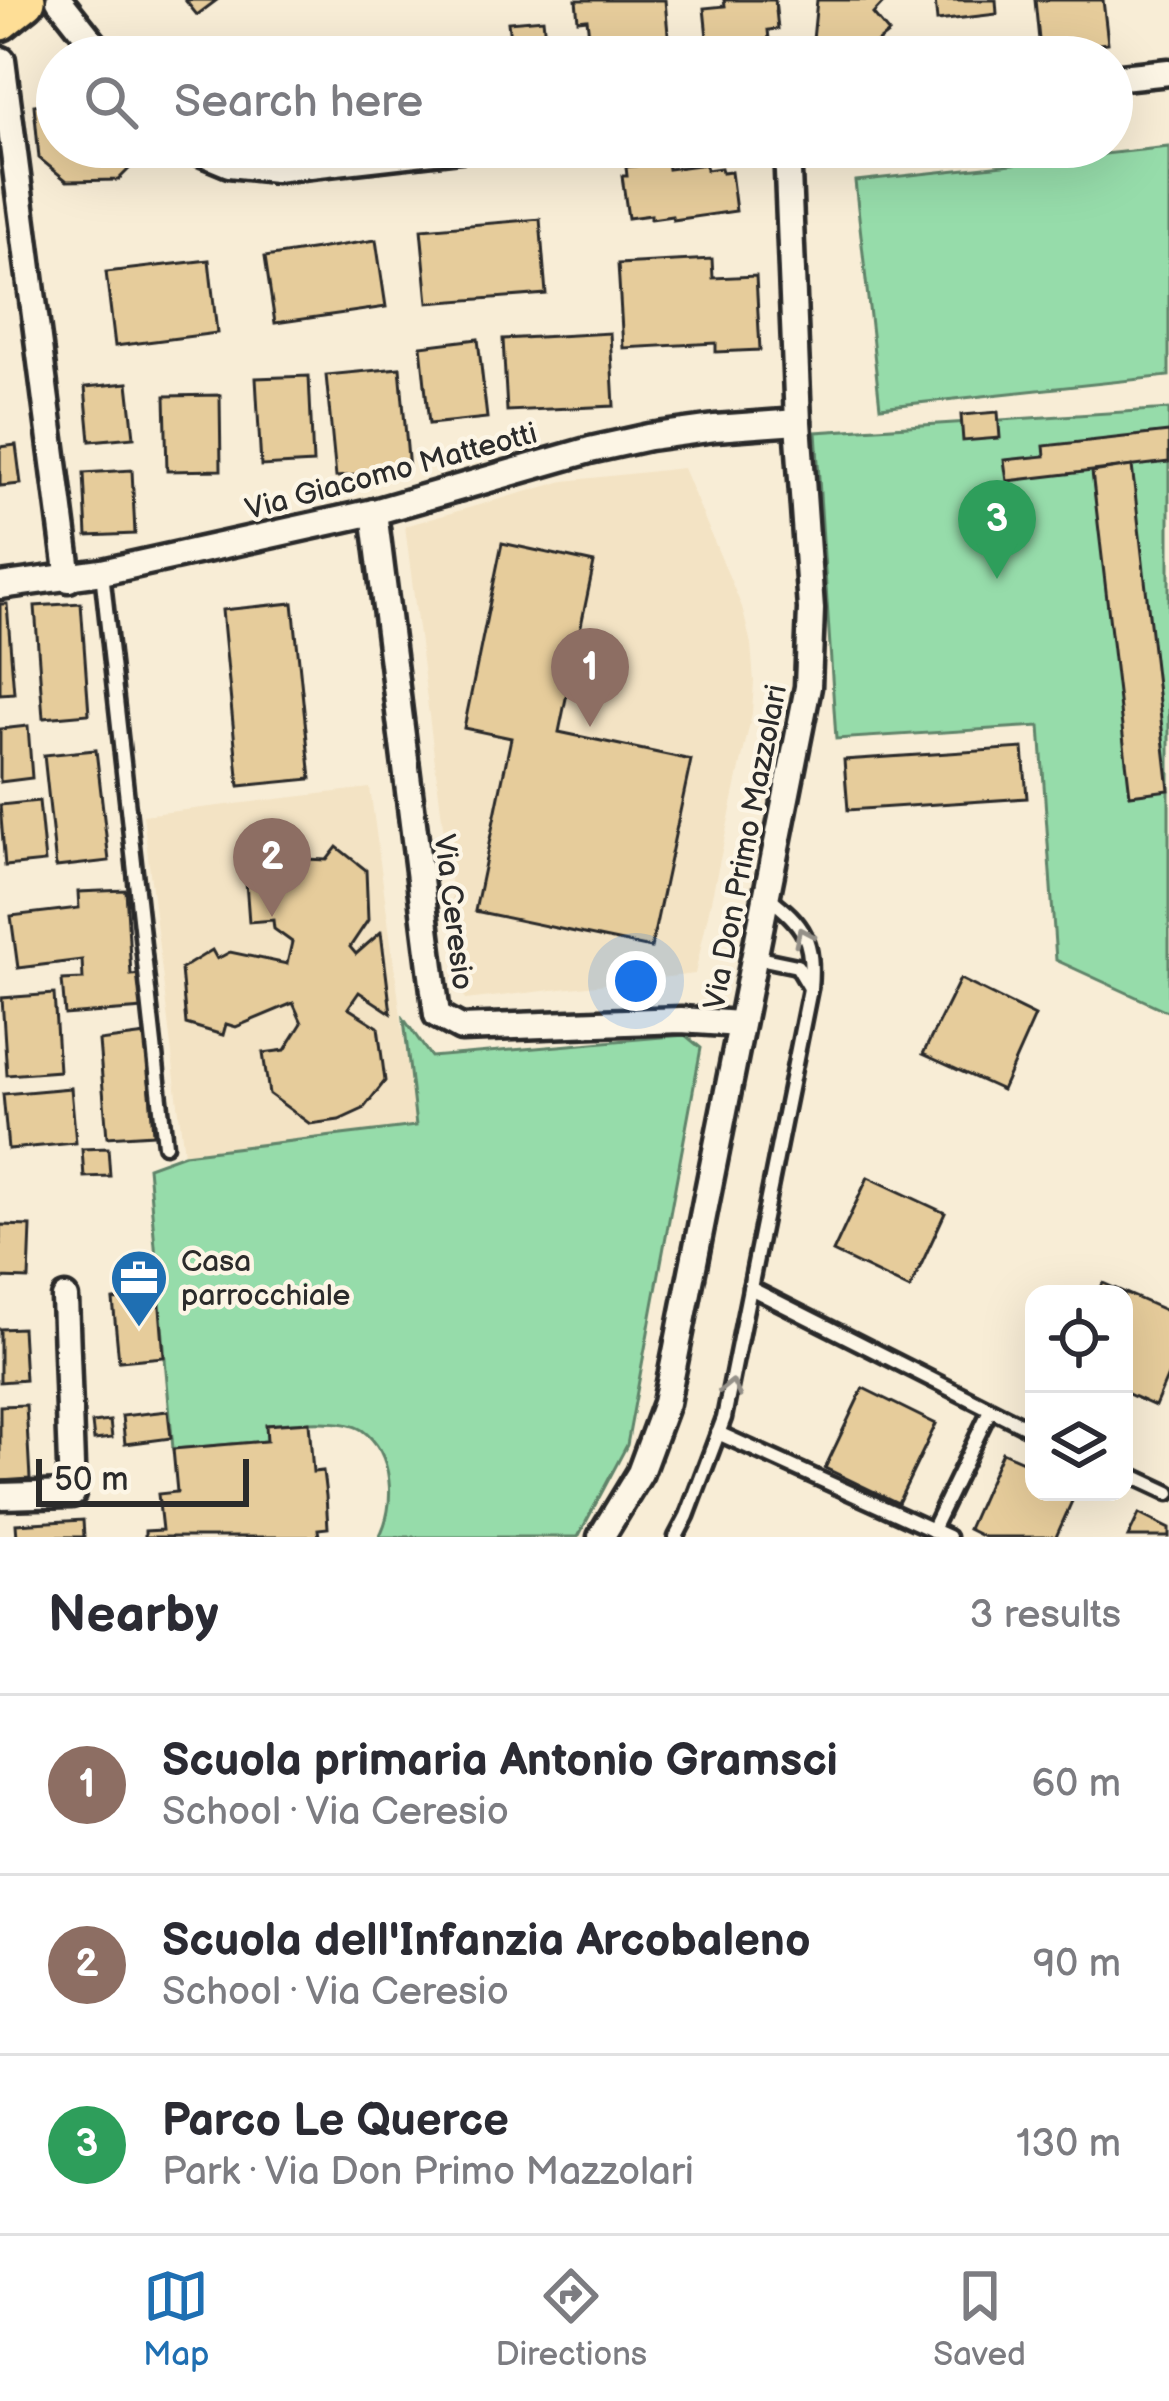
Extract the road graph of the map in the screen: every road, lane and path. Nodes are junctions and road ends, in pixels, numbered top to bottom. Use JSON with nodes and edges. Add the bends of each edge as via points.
{"nodes":[{"id":1,"x":25,"y":0,"type":"edge"},
{"id":2,"x":59,"y":0,"type":"edge"},
{"id":3,"x":0,"y":20,"type":"edge"},
{"id":4,"x":87,"y":36,"type":"edge"},
{"id":5,"x":2,"y":60,"type":"edge"},
{"id":6,"x":1169,"y":72,"type":"edge"},
{"id":7,"x":1133,"y":76,"type":"edge"},
{"id":8,"x":788,"y":168,"type":"edge"},
{"id":9,"x":798,"y":422,"type":"junction"},
{"id":10,"x":374,"y":512,"type":"junction"},
{"id":11,"x":101,"y":572,"type":"junction"},
{"id":12,"x":69,"y":578,"type":"junction"},
{"id":13,"x":0,"y":586,"type":"edge"},
{"id":14,"x":766,"y":896,"type":"junction"},
{"id":15,"x":754,"y":957,"type":"junction"},
{"id":16,"x":810,"y":989,"type":"junction"},
{"id":17,"x":740,"y":1024,"type":"junction"},
{"id":18,"x":165,"y":1145,"type":"dead end"},
{"id":19,"x":750,"y":1288,"type":"junction"},
{"id":20,"x":65,"y":1298,"type":"dead end"},
{"id":21,"x":990,"y":1410,"type":"junction"},
{"id":22,"x":1025,"y":1426,"type":"edge"},
{"id":23,"x":718,"y":1433,"type":"junction"},
{"id":24,"x":1133,"y":1476,"type":"edge"},
{"id":25,"x":1169,"y":1492,"type":"edge"},
{"id":26,"x":0,"y":1496,"type":"edge"},
{"id":27,"x":932,"y":1530,"type":"junction"},
{"id":28,"x":601,"y":1537,"type":"edge"},
{"id":29,"x":676,"y":1537,"type":"edge"},
{"id":30,"x":947,"y":1537,"type":"edge"}],
"edges":[{"from":1,"to":3,"type":"main road"},
{"from":2,"to":4,"type":"street"},
{"from":5,"to":12,"type":"street"},
{"from":6,"to":7,"type":"street"},
{"from":8,"to":9,"type":"street","name":"Via Don Primo Mazzolari"},
{"from":9,"to":10,"type":"street","name":"Via Giacomo Matteotti","via":[[649,437]]},
{"from":9,"to":14,"type":"street","name":"Via Don Primo Mazzolari","via":[[810,671]]},
{"from":10,"to":11,"type":"street","name":"Via Giacomo Matteotti"},
{"from":10,"to":17,"type":"street","name":"Via Ceresio","via":[[437,1015],[461,1028]]},
{"from":11,"to":12,"type":"street","name":"Via Giacomo Matteotti"},
{"from":11,"to":18,"type":"lane"},
{"from":12,"to":13,"type":"street","name":"Via Giacomo Matteotti"},
{"from":14,"to":15,"type":"street","name":"Via Don Primo Mazzolari"},
{"from":16,"to":14,"type":"lane","one_way":true,"via":[[807,935]]},
{"from":15,"to":16,"type":"lane","via":[[797,966]]},
{"from":15,"to":17,"type":"street","name":"Via Don Primo Mazzolari"},
{"from":16,"to":19,"type":"lane"},
{"from":17,"to":28,"type":"street","name":"Via Don Primo Mazzolari","via":[[666,1402],[640,1473]]},
{"from":19,"to":21,"type":"lane"},
{"from":23,"to":19,"type":"lane","one_way":true},
{"from":20,"to":26,"type":"street","via":[[72,1494]]},
{"from":21,"to":22,"type":"lane"},
{"from":21,"to":27,"type":"lane"},
{"from":23,"to":27,"type":"lane"},
{"from":23,"to":29,"type":"lane"},
{"from":24,"to":25,"type":"lane"},
{"from":27,"to":30,"type":"lane"}]}
